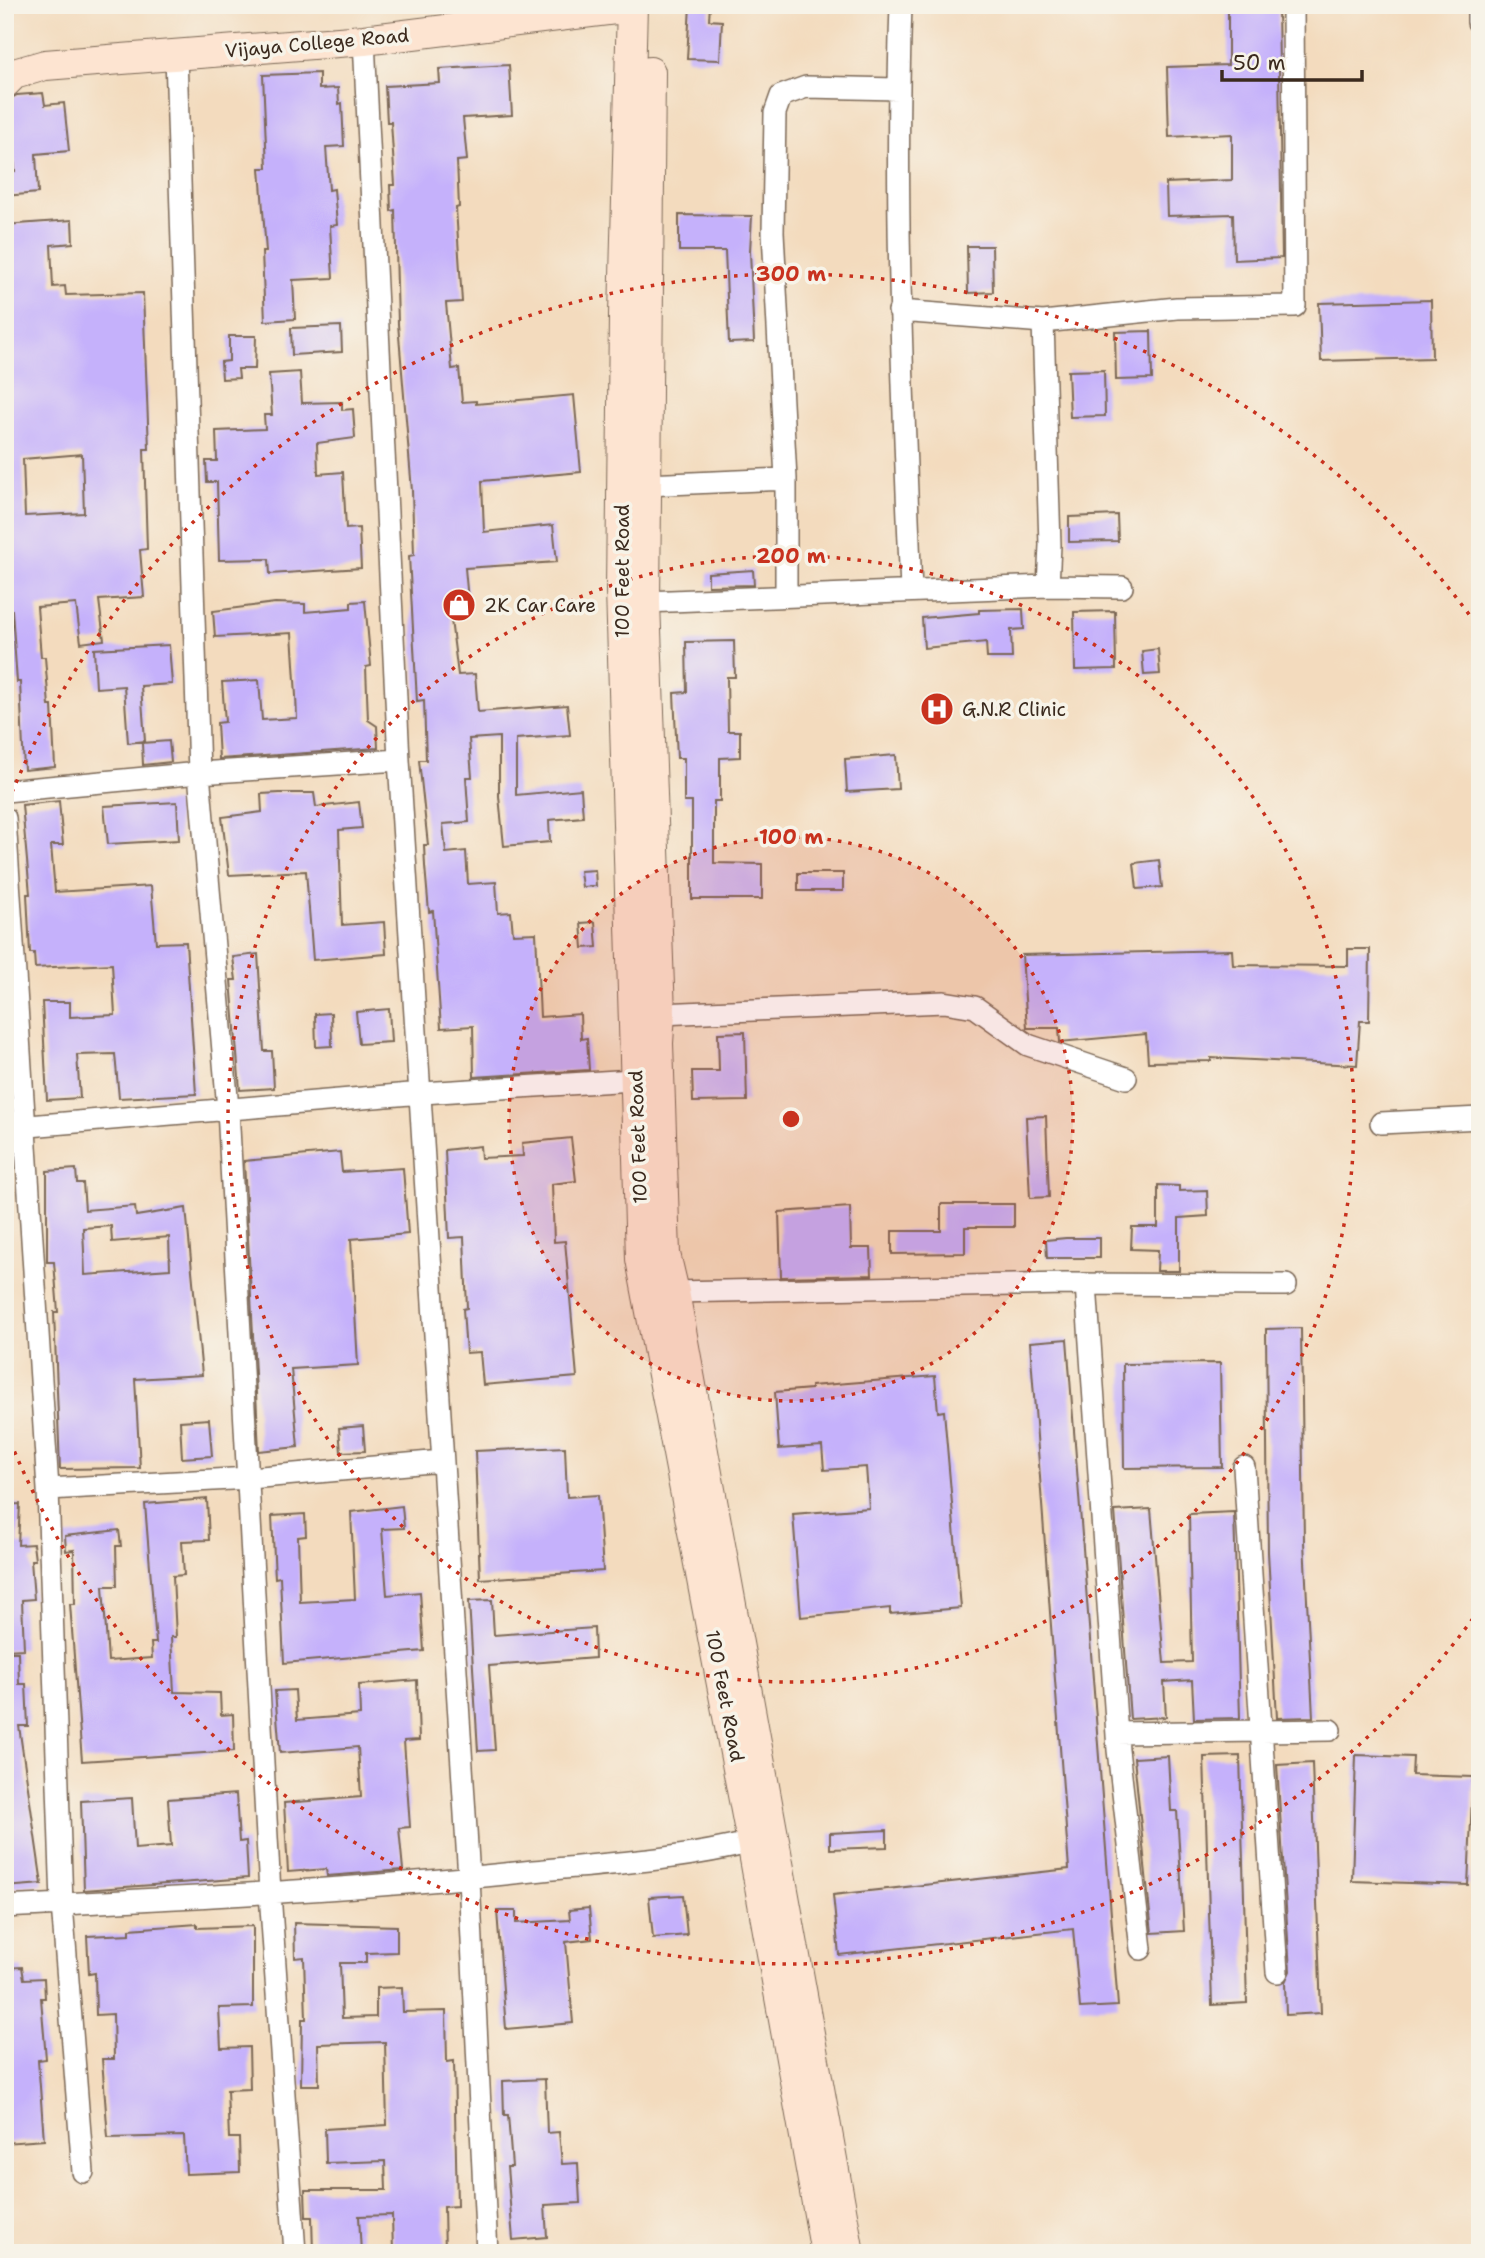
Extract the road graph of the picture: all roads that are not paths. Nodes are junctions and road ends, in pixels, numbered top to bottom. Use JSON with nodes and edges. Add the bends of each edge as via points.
{"nodes":[{"id":1,"x":901,"y":5,"type":"edge"},
{"id":2,"x":1293,"y":5,"type":"edge"},
{"id":3,"x":638,"y":6,"type":"edge"},
{"id":4,"x":364,"y":40,"type":"junction"},
{"id":5,"x":176,"y":56,"type":"junction"},
{"id":6,"x":5,"y":83,"type":"edge"},
{"id":7,"x":898,"y":89,"type":"junction"},
{"id":8,"x":899,"y":311,"type":"junction"},
{"id":9,"x":1043,"y":322,"type":"junction"},
{"id":10,"x":786,"y":479,"type":"junction"},
{"id":11,"x":646,"y":485,"type":"junction"},
{"id":12,"x":1048,"y":586,"type":"junction"},
{"id":13,"x":1122,"y":587,"type":"dead end"},
{"id":14,"x":911,"y":591,"type":"junction"},
{"id":15,"x":786,"y":594,"type":"junction"},
{"id":16,"x":645,"y":602,"type":"junction"},
{"id":17,"x":399,"y":760,"type":"junction"},
{"id":18,"x":199,"y":773,"type":"junction"},
{"id":19,"x":5,"y":791,"type":"edge"},
{"id":20,"x":5,"y":818,"type":"edge"},
{"id":21,"x":660,"y":1014,"type":"junction"},
{"id":22,"x":1126,"y":1078,"type":"dead end"},
{"id":23,"x":648,"y":1080,"type":"junction"},
{"id":24,"x":422,"y":1093,"type":"junction"},
{"id":25,"x":228,"y":1108,"type":"junction"},
{"id":26,"x":1480,"y":1118,"type":"edge"},
{"id":27,"x":1381,"y":1123,"type":"dead end"},
{"id":28,"x":15,"y":1127,"type":"edge"},
{"id":29,"x":1086,"y":1284,"type":"junction"},
{"id":30,"x":1286,"y":1285,"type":"dead end"},
{"id":31,"x":674,"y":1292,"type":"junction"},
{"id":32,"x":442,"y":1461,"type":"junction"},
{"id":33,"x":1244,"y":1467,"type":"dead end"},
{"id":34,"x":250,"y":1478,"type":"junction"},
{"id":35,"x":48,"y":1489,"type":"junction"},
{"id":36,"x":1330,"y":1730,"type":"dead end"},
{"id":37,"x":1261,"y":1732,"type":"junction"},
{"id":38,"x":1117,"y":1733,"type":"junction"},
{"id":39,"x":752,"y":1842,"type":"junction"},
{"id":40,"x":469,"y":1878,"type":"junction"},
{"id":41,"x":270,"y":1893,"type":"junction"},
{"id":42,"x":62,"y":1904,"type":"junction"},
{"id":43,"x":5,"y":1907,"type":"edge"},
{"id":44,"x":1140,"y":1949,"type":"dead end"},
{"id":45,"x":1277,"y":1972,"type":"dead end"},
{"id":46,"x":83,"y":2172,"type":"dead end"},
{"id":47,"x":295,"y":2253,"type":"edge"},
{"id":48,"x":487,"y":2253,"type":"edge"},
{"id":49,"x":826,"y":2253,"type":"edge"},
{"id":50,"x":849,"y":2253,"type":"edge"}],
"edges":[{"from":1,"to":7,"type":"street"},
{"from":2,"to":9,"type":"street","via":[[1295,306],[1177,308]]},
{"from":3,"to":4,"type":"street","name":"Vijaya College Road"},
{"from":3,"to":11,"type":"street","name":"100 Feet Road"},
{"from":3,"to":23,"type":"street","name":"100 Feet Road","via":[[624,316],[621,590]]},
{"from":4,"to":5,"type":"street","name":"Vijaya College Road"},
{"from":4,"to":17,"type":"street"},
{"from":5,"to":6,"type":"street","name":"Vijaya College Road","via":[[45,65],[14,74]]},
{"from":5,"to":18,"type":"street"},
{"from":7,"to":8,"type":"street"},
{"from":7,"to":10,"type":"street","via":[[806,87],[781,96],[775,113],[773,232]]},
{"from":8,"to":9,"type":"street"},
{"from":8,"to":14,"type":"street"},
{"from":9,"to":12,"type":"street"},
{"from":10,"to":11,"type":"street"},
{"from":10,"to":15,"type":"street"},
{"from":11,"to":16,"type":"street","name":"100 Feet Road"},
{"from":12,"to":13,"type":"street"},
{"from":12,"to":14,"type":"street"},
{"from":14,"to":15,"type":"street"},
{"from":15,"to":16,"type":"street"},
{"from":16,"to":21,"type":"street","name":"100 Feet Road"},
{"from":17,"to":18,"type":"street"},
{"from":17,"to":24,"type":"street"},
{"from":18,"to":19,"type":"street"},
{"from":18,"to":25,"type":"street"},
{"from":20,"to":28,"type":"street"},
{"from":21,"to":22,"type":"street","via":[[944,1002],[975,1007],[1028,1045]]},
{"from":21,"to":23,"type":"street","name":"100 Feet Road"},
{"from":23,"to":24,"type":"street"},
{"from":23,"to":31,"type":"street","name":"100 Feet Road","via":[[665,1254]]},
{"from":23,"to":39,"type":"street","name":"100 Feet Road","via":[[641,1259]]},
{"from":24,"to":25,"type":"street"},
{"from":24,"to":32,"type":"street"},
{"from":25,"to":28,"type":"street"},
{"from":25,"to":34,"type":"street"},
{"from":26,"to":27,"type":"street"},
{"from":28,"to":35,"type":"street"},
{"from":29,"to":30,"type":"street"},
{"from":29,"to":31,"type":"street"},
{"from":29,"to":38,"type":"street"},
{"from":31,"to":50,"type":"street","name":"100 Feet Road"},
{"from":32,"to":34,"type":"street"},
{"from":32,"to":40,"type":"street"},
{"from":33,"to":37,"type":"street"},
{"from":34,"to":35,"type":"street"},
{"from":34,"to":41,"type":"street"},
{"from":35,"to":42,"type":"street"},
{"from":36,"to":37,"type":"street"},
{"from":37,"to":38,"type":"street"},
{"from":37,"to":45,"type":"street"},
{"from":38,"to":44,"type":"street"},
{"from":39,"to":40,"type":"street","via":[[707,1853]]},
{"from":39,"to":49,"type":"street","name":"100 Feet Road"},
{"from":40,"to":41,"type":"street"},
{"from":40,"to":48,"type":"street"},
{"from":41,"to":42,"type":"street"},
{"from":41,"to":47,"type":"street"},
{"from":42,"to":43,"type":"street"},
{"from":42,"to":46,"type":"street"}]}
